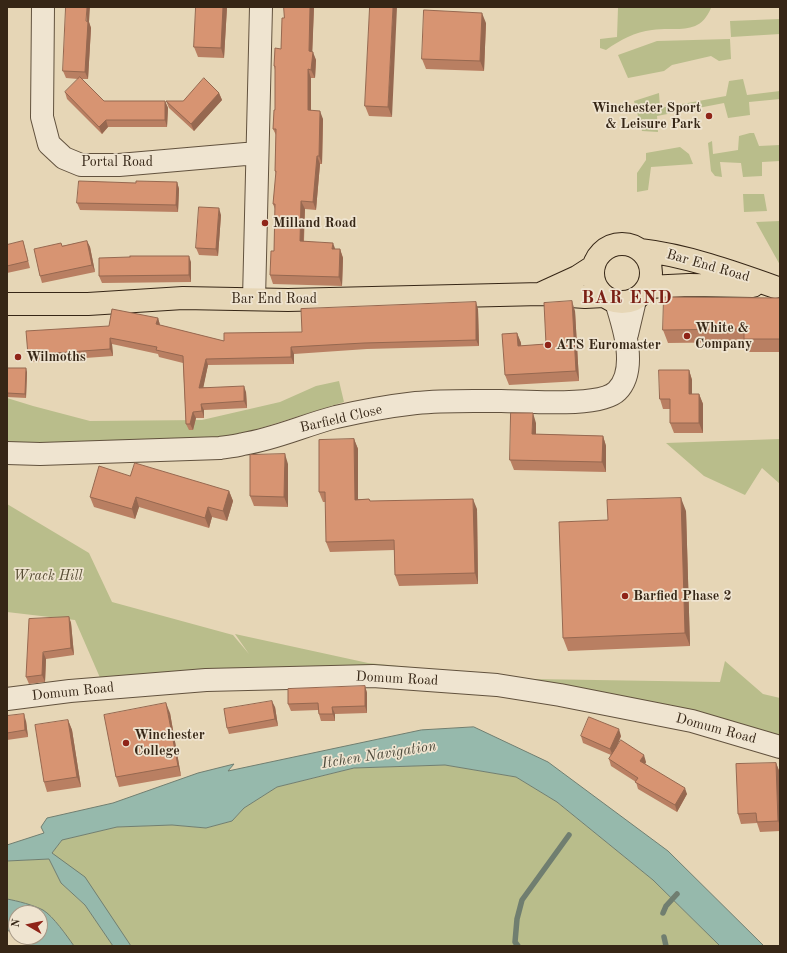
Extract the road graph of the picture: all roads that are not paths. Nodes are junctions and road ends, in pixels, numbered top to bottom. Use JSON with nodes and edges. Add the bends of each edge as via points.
{"nodes":[{"id":1,"x":43,"y":7,"type":"edge"},
{"id":2,"x":261,"y":7,"type":"edge"},
{"id":3,"x":257,"y":153,"type":"junction"},
{"id":4,"x":640,"y":250,"type":"junction"},
{"id":5,"x":594,"y":266,"type":"junction"},
{"id":6,"x":777,"y":287,"type":"edge"},
{"id":7,"x":541,"y":294,"type":"junction"},
{"id":8,"x":626,"y":296,"type":"junction"},
{"id":9,"x":254,"y":299,"type":"junction"},
{"id":10,"x":7,"y":304,"type":"edge"},
{"id":11,"x":7,"y":453,"type":"edge"},
{"id":12,"x":7,"y":699,"type":"edge"},
{"id":13,"x":780,"y":747,"type":"edge"}],
"edges":[{"from":1,"to":3,"type":"street","name":"Portal Road","via":[[42,117],[49,144],[64,158],[81,165],[119,165]]},
{"from":2,"to":3,"type":"street"},
{"from":3,"to":9,"type":"street"},
{"from":4,"to":5,"type":"main road","via":[[635,246],[613,245],[601,253]]},
{"from":4,"to":6,"type":"main road","name":"Bar End Road","via":[[655,251],[705,264]]},
{"from":4,"to":8,"type":"main road","via":[[648,259],[652,271],[651,279]]},
{"from":5,"to":7,"type":"main road","name":"Bar End Road"},
{"from":5,"to":8,"type":"main road","via":[[593,275],[599,290]]},
{"from":6,"to":8,"type":"main road","name":"Bar End Road","via":[[689,285]]},
{"from":7,"to":8,"type":"main road","name":"Bar End Road"},
{"from":7,"to":9,"type":"main road","name":"Bar End Road"},
{"from":8,"to":11,"type":"street","name":"Barfield Close","via":[[628,360],[622,384],[616,392],[601,398],[554,402],[417,403],[336,417],[244,444],[220,448]]},
{"from":9,"to":10,"type":"main road","name":"Bar End Road","via":[[177,298],[88,304]]},
{"from":12,"to":13,"type":"street","name":"Domum Road","via":[[206,680],[373,676],[497,685],[560,695],[692,721]]}]}
